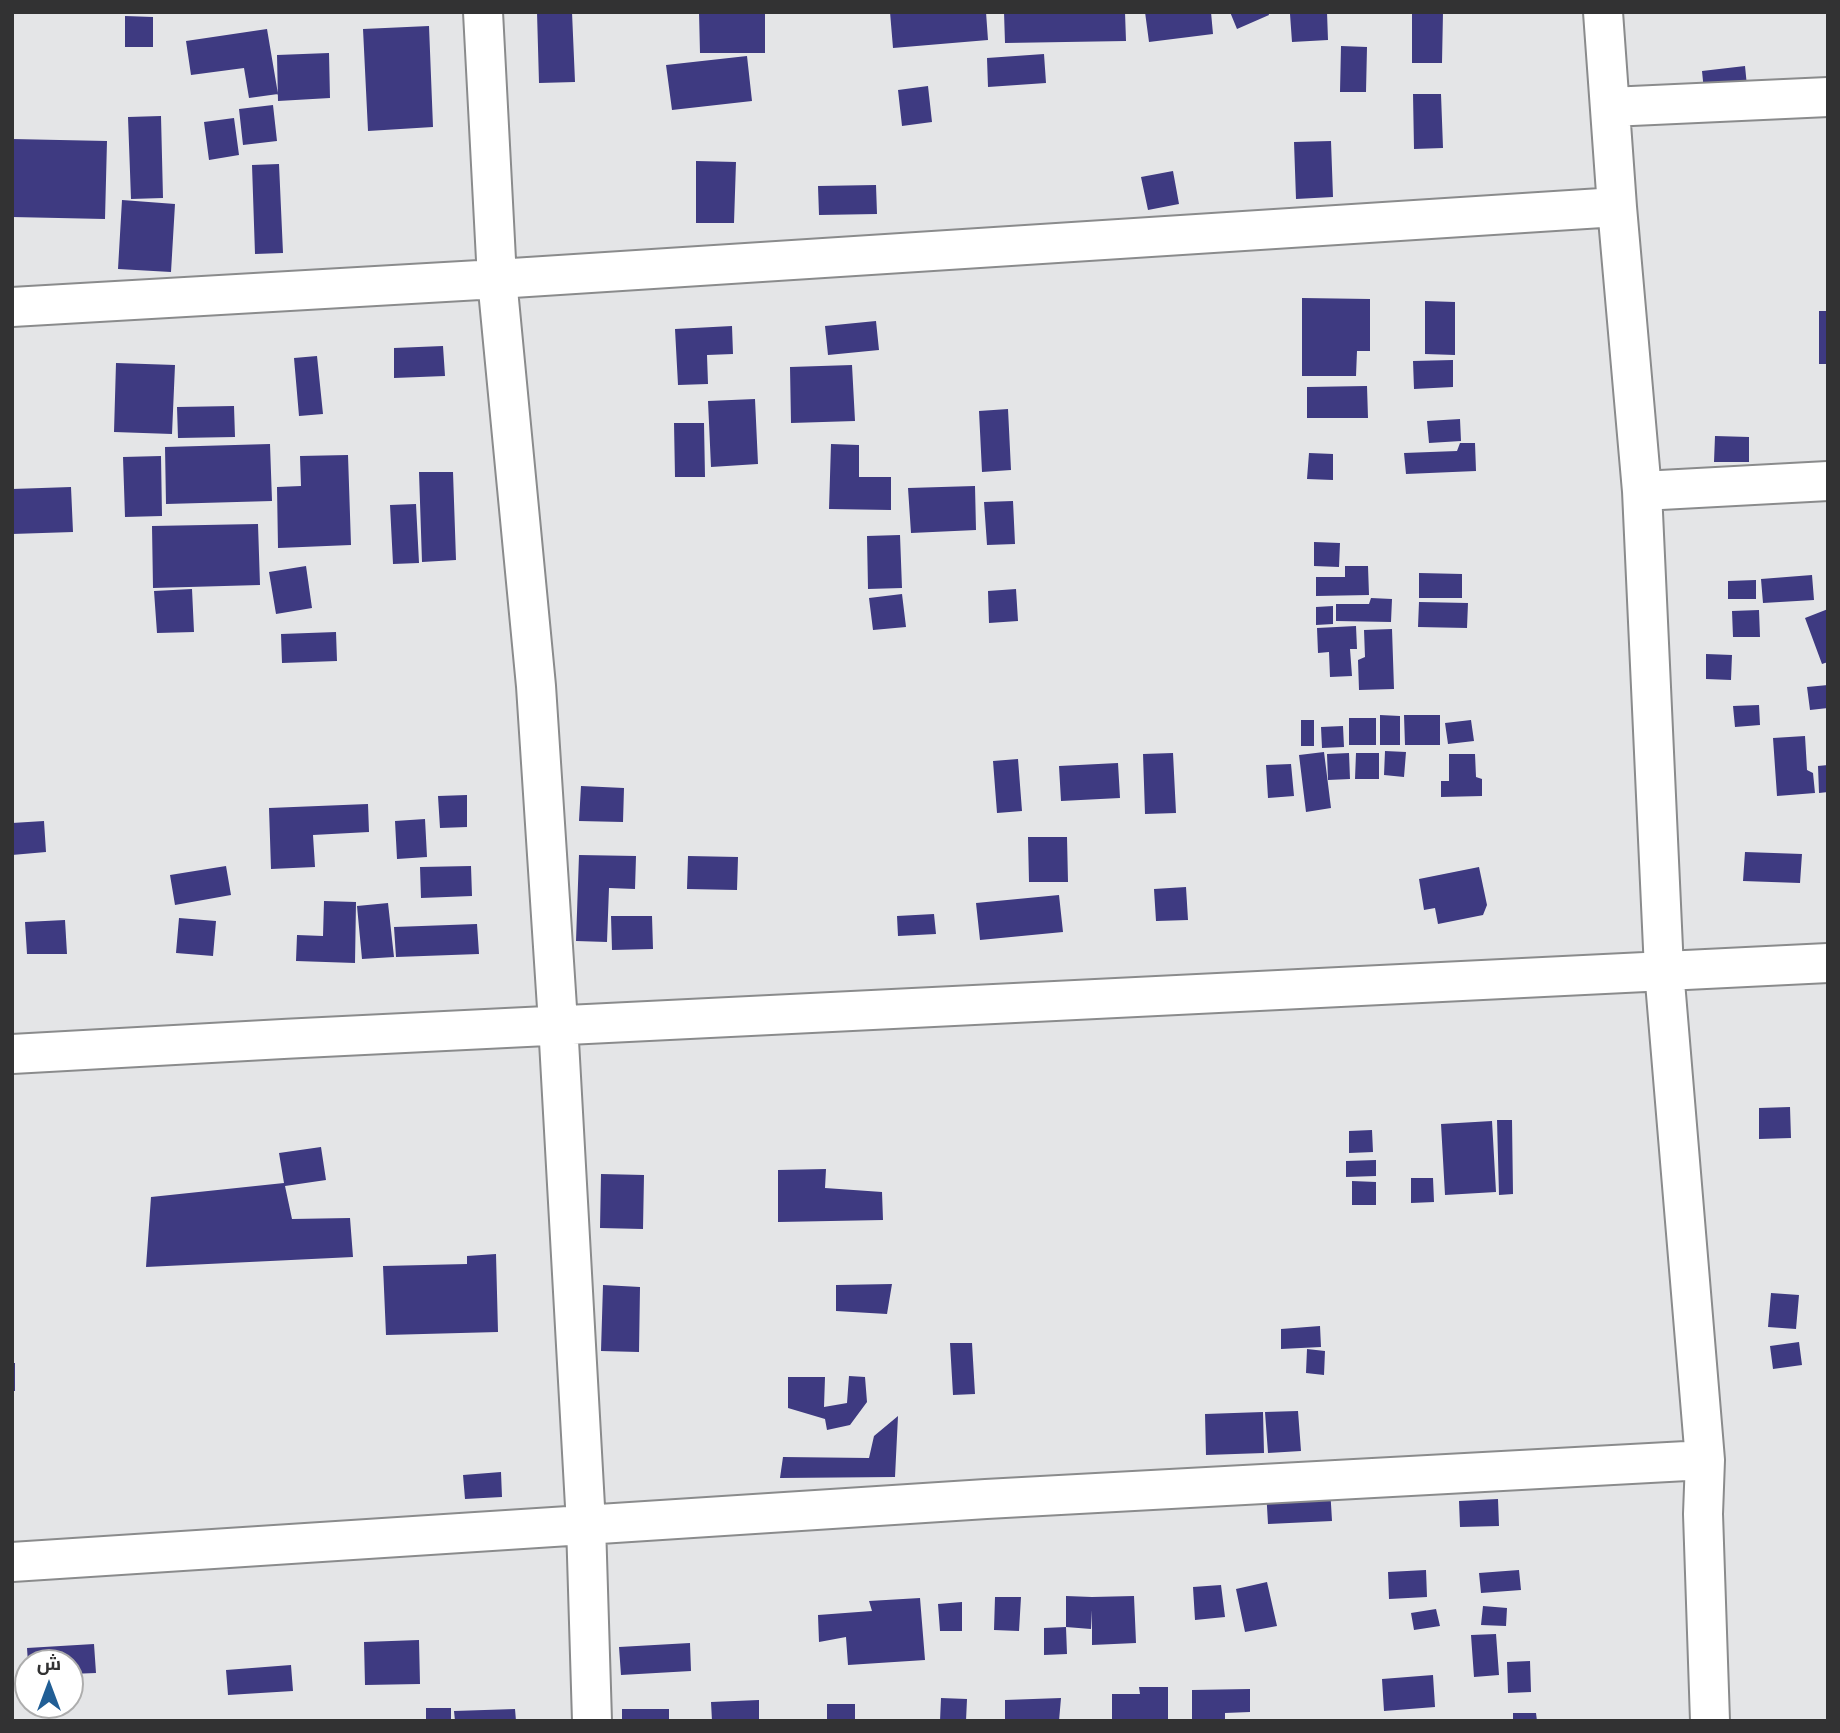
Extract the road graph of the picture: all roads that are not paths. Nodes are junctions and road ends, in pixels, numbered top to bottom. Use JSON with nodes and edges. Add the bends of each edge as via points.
{"nodes":[{"id":1,"x":483,"y":12,"type":"edge"},
{"id":2,"x":1603,"y":12,"type":"edge"},
{"id":3,"x":1828,"y":97,"type":"edge"},
{"id":4,"x":1610,"y":107,"type":"junction"},
{"id":5,"x":1617,"y":207,"type":"junction"},
{"id":6,"x":497,"y":279,"type":"junction"},
{"id":7,"x":12,"y":307,"type":"edge"},
{"id":8,"x":1828,"y":481,"type":"edge"},
{"id":9,"x":1642,"y":491,"type":"junction"},
{"id":10,"x":1828,"y":963,"type":"edge"},
{"id":11,"x":1664,"y":970,"type":"junction"},
{"id":12,"x":558,"y":1023,"type":"junction"},
{"id":13,"x":12,"y":1054,"type":"edge"},
{"id":14,"x":1705,"y":1460,"type":"junction"},
{"id":15,"x":586,"y":1524,"type":"junction"},
{"id":16,"x":12,"y":1562,"type":"edge"},
{"id":17,"x":592,"y":1721,"type":"edge"},
{"id":18,"x":1710,"y":1721,"type":"edge"}],
"edges":[{"from":1,"to":6,"type":"street"},
{"from":2,"to":4,"type":"street"},
{"from":3,"to":4,"type":"street"},
{"from":4,"to":5,"type":"street"},
{"from":5,"to":6,"type":"street"},
{"from":5,"to":9,"type":"street"},
{"from":6,"to":7,"type":"street"},
{"from":6,"to":12,"type":"street","via":[[536,686]]},
{"from":8,"to":9,"type":"street"},
{"from":9,"to":11,"type":"street"},
{"from":10,"to":11,"type":"street"},
{"from":11,"to":12,"type":"street"},
{"from":11,"to":14,"type":"street"},
{"from":12,"to":13,"type":"street"},
{"from":12,"to":15,"type":"street"},
{"from":14,"to":15,"type":"street"},
{"from":14,"to":18,"type":"street"},
{"from":15,"to":16,"type":"street"},
{"from":15,"to":17,"type":"street"}]}
